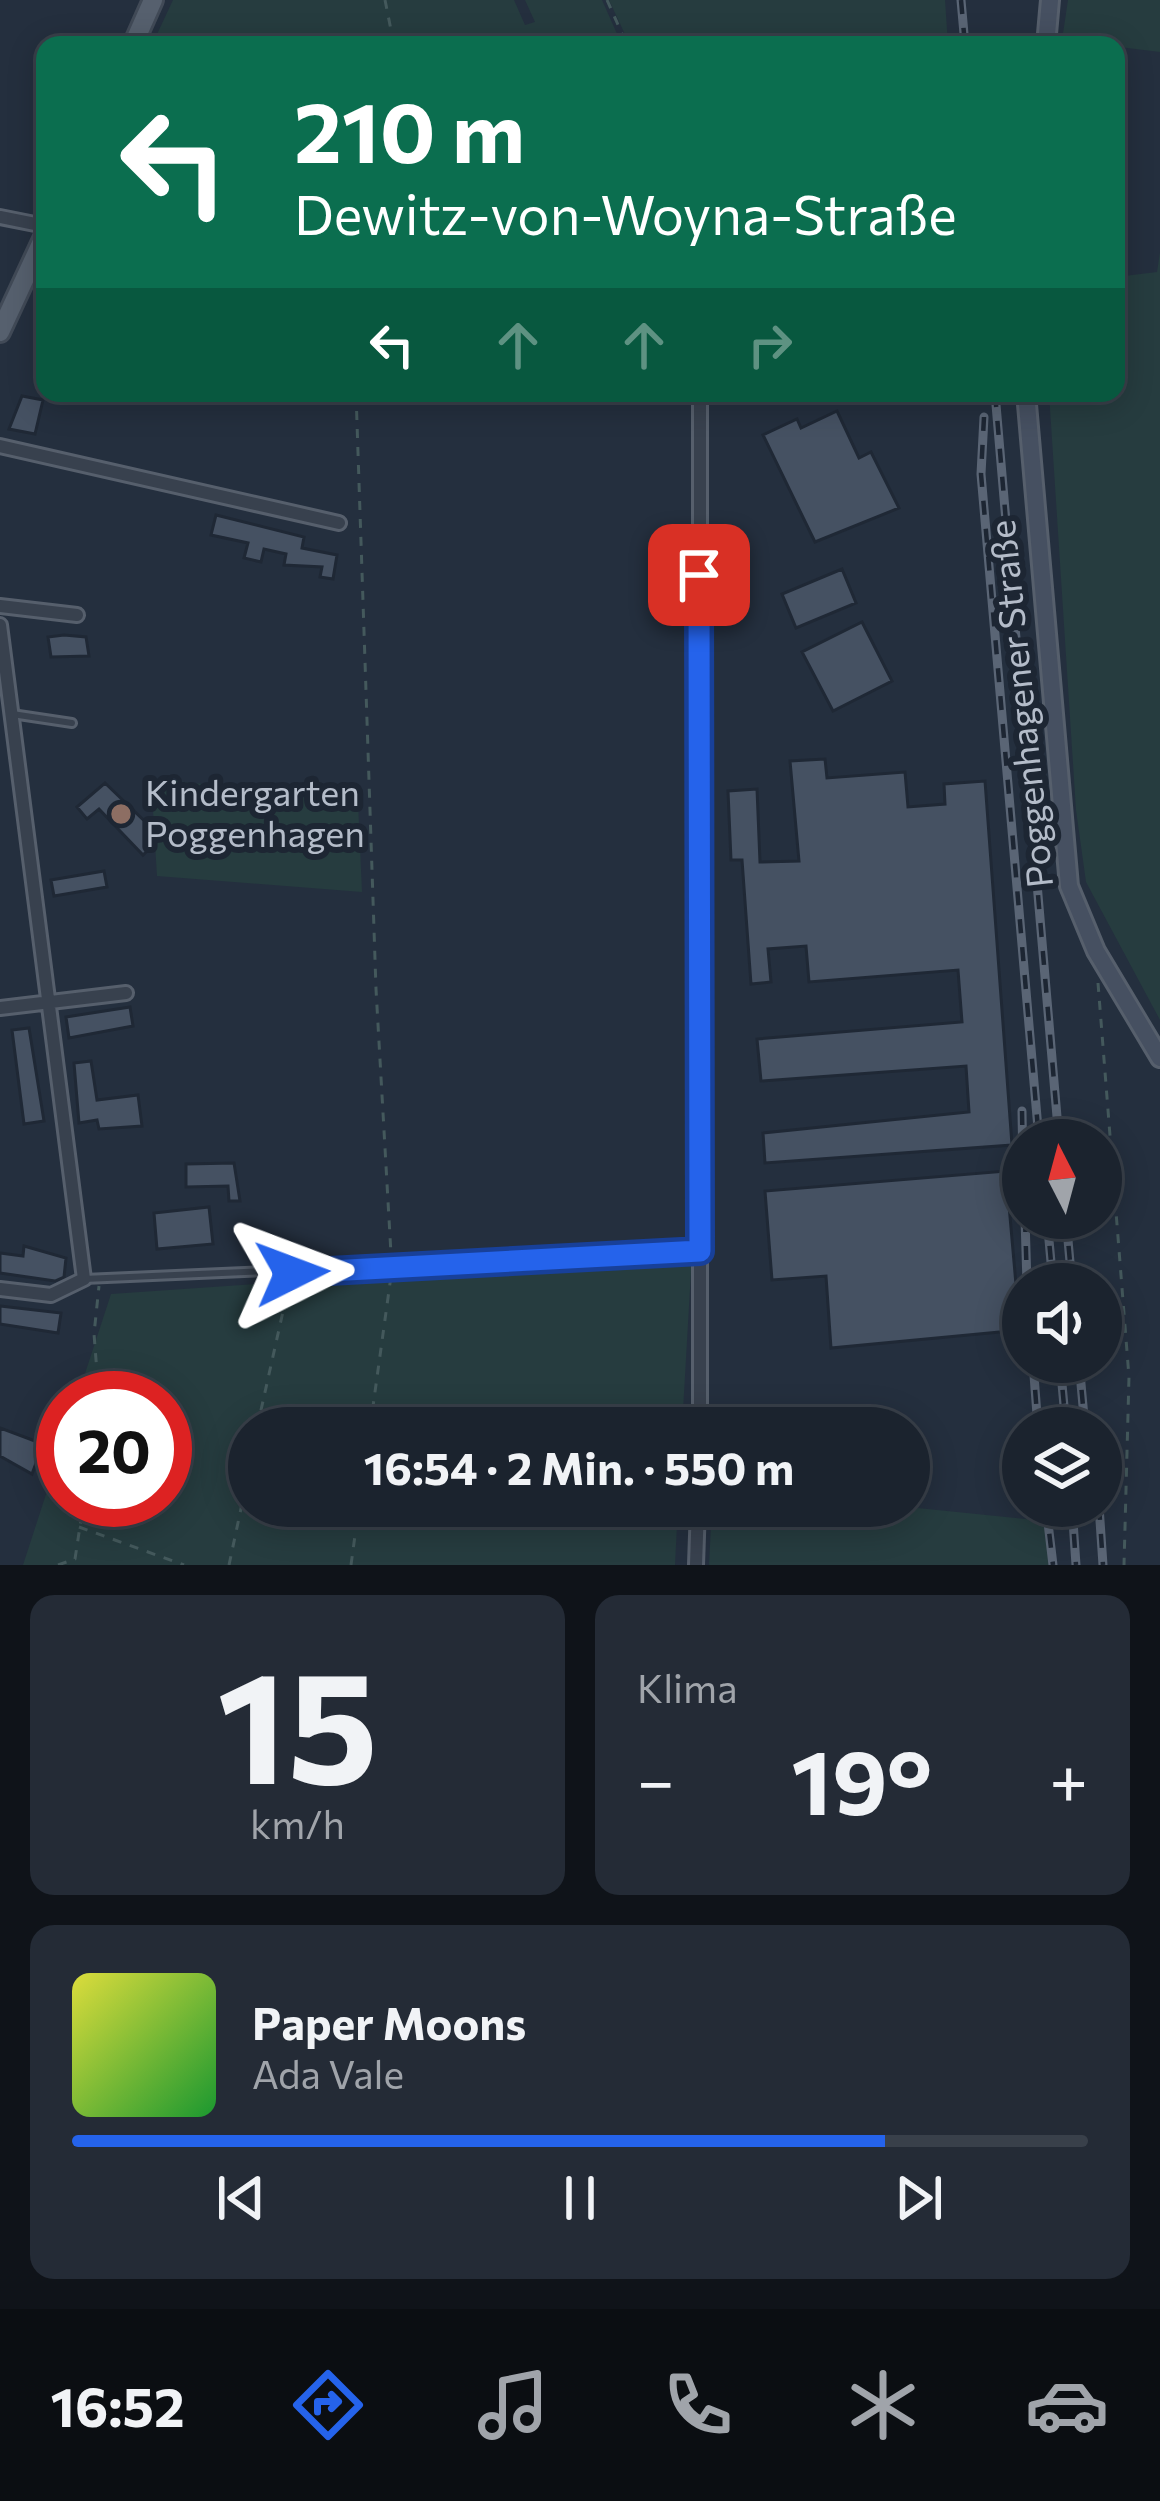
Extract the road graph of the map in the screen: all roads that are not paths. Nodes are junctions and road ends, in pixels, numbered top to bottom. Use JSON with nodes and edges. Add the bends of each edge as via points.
{"nodes":[{"id":1,"x":153,"y":0,"type":"edge"},
{"id":2,"x":1050,"y":0,"type":"edge"},
{"id":3,"x":137,"y":36,"type":"edge"},
{"id":4,"x":1047,"y":36,"type":"edge"},
{"id":5,"x":0,"y":217,"type":"edge"},
{"id":6,"x":36,"y":228,"type":"edge"},
{"id":7,"x":36,"y":251,"type":"edge"},
{"id":8,"x":0,"y":332,"type":"edge"},
{"id":9,"x":700,"y":402,"type":"edge"},
{"id":10,"x":1027,"y":402,"type":"edge"},
{"id":11,"x":0,"y":446,"type":"edge"},
{"id":12,"x":339,"y":523,"type":"dead end"},
{"id":13,"x":0,"y":606,"type":"edge"},
{"id":14,"x":77,"y":615,"type":"dead end"},
{"id":15,"x":0,"y":625,"type":"edge"},
{"id":16,"x":12,"y":714,"type":"junction"},
{"id":17,"x":71,"y":723,"type":"dead end"},
{"id":18,"x":126,"y":993,"type":"dead end"},
{"id":19,"x":49,"y":1002,"type":"junction"},
{"id":20,"x":0,"y":1009,"type":"edge"},
{"id":21,"x":1160,"y":1058,"type":"edge"},
{"id":22,"x":700,"y":1251,"type":"junction"},
{"id":23,"x":84,"y":1279,"type":"junction"},
{"id":24,"x":0,"y":1289,"type":"edge"},
{"id":25,"x":700,"y":1407,"type":"edge"},
{"id":26,"x":697,"y":1527,"type":"edge"},
{"id":27,"x":695,"y":1565,"type":"edge"}],
"edges":[{"from":1,"to":3,"type":"main road"},
{"from":2,"to":4,"type":"street"},
{"from":5,"to":6,"type":"street"},
{"from":7,"to":8,"type":"main road"},
{"from":9,"to":22,"type":"street"},
{"from":10,"to":21,"type":"street","name":"Poggenhagener Straße","via":[[1069,886],[1096,951]]},
{"from":11,"to":12,"type":"street"},
{"from":13,"to":14,"type":"street"},
{"from":15,"to":16,"type":"street"},
{"from":16,"to":17,"type":"lane"},
{"from":16,"to":19,"type":"street"},
{"from":18,"to":19,"type":"street"},
{"from":19,"to":20,"type":"street"},
{"from":19,"to":23,"type":"street"},
{"from":22,"to":23,"type":"lane"},
{"from":22,"to":25,"type":"street"},
{"from":23,"to":24,"type":"street","via":[[51,1295]]},
{"from":26,"to":27,"type":"street"}]}
